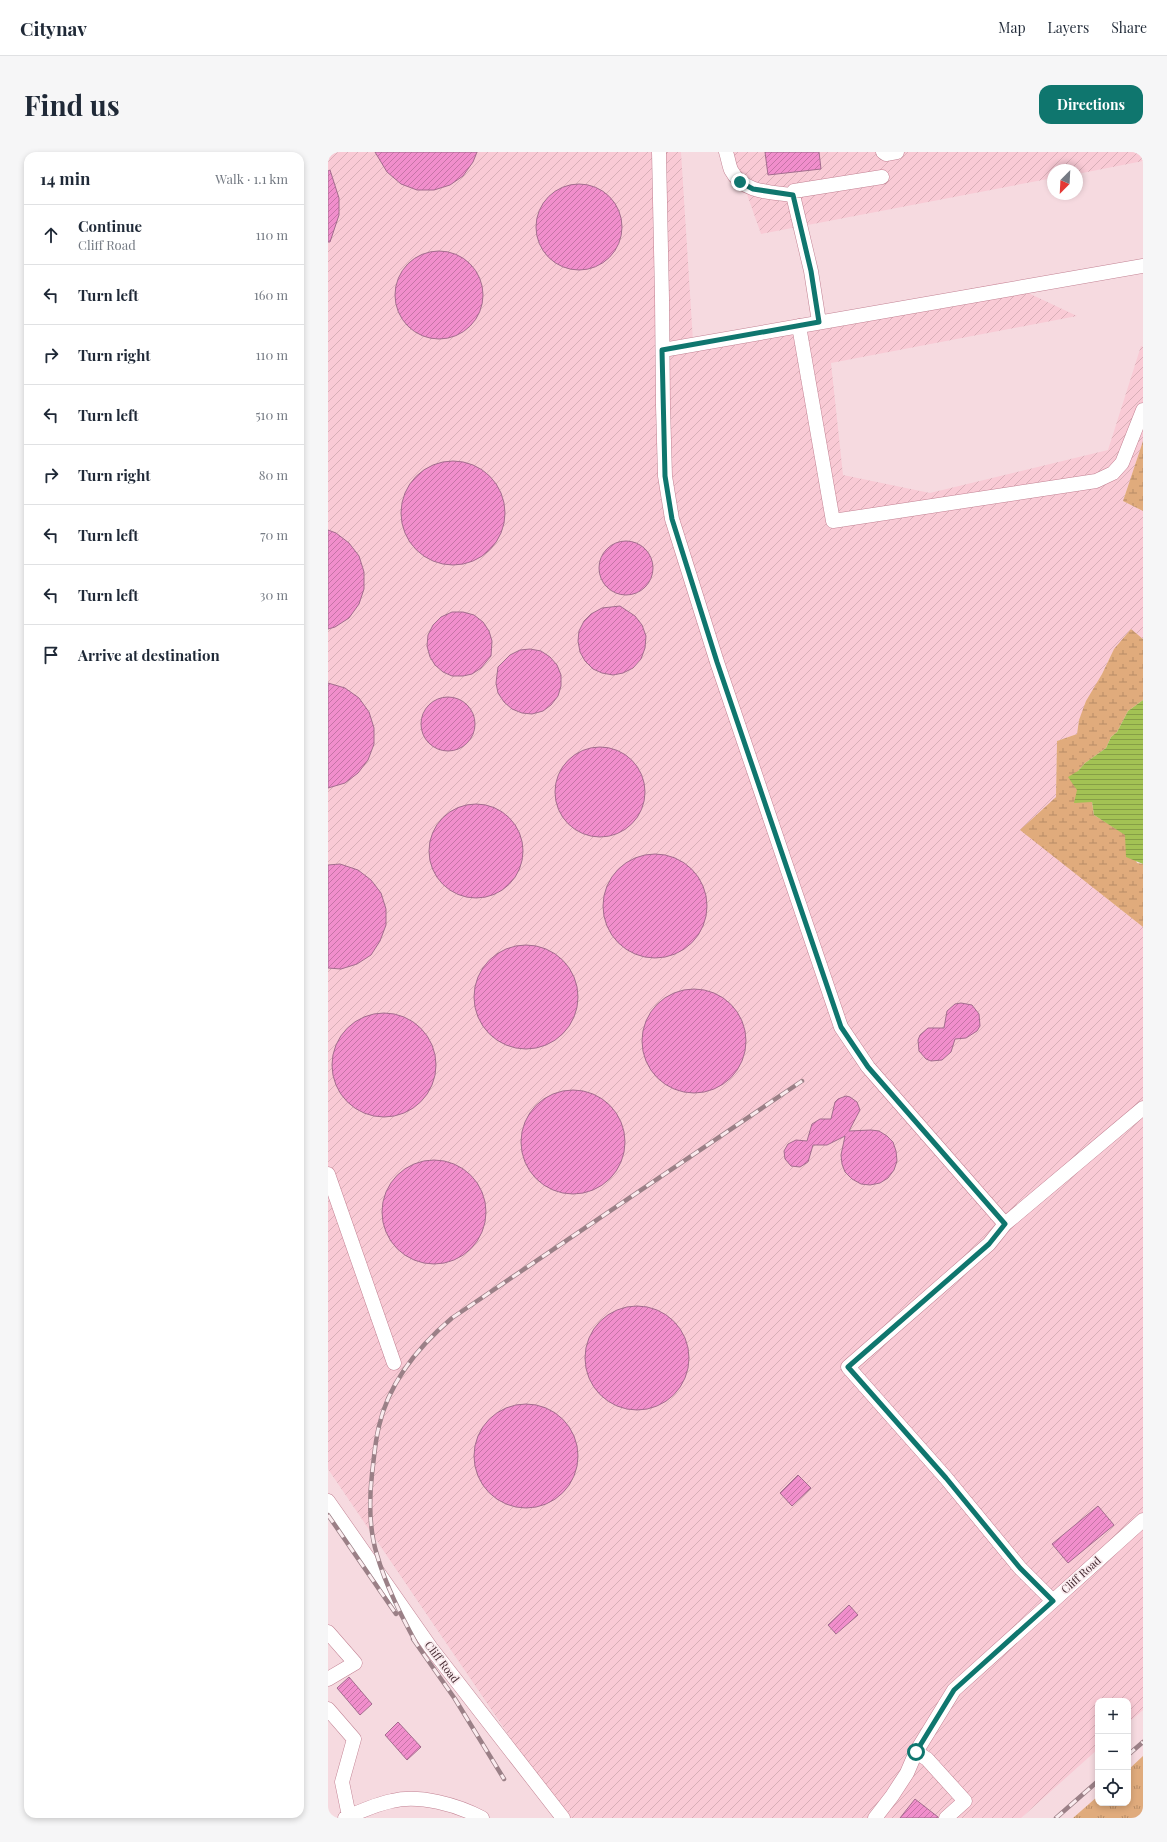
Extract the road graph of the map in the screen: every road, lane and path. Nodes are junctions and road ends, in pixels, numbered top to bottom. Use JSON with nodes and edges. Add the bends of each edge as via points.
{"nodes":[{"id":1,"x":659,"y":152,"type":"edge"},
{"id":2,"x":726,"y":152,"type":"edge"},
{"id":3,"x":883,"y":152,"type":"edge"},
{"id":4,"x":897,"y":152,"type":"edge"},
{"id":5,"x":882,"y":176,"type":"dead end"},
{"id":6,"x":793,"y":195,"type":"junction"},
{"id":7,"x":1143,"y":266,"type":"edge"},
{"id":8,"x":819,"y":322,"type":"junction"},
{"id":9,"x":800,"y":326,"type":"junction"},
{"id":10,"x":662,"y":350,"type":"junction"},
{"id":11,"x":1143,"y":410,"type":"edge"},
{"id":12,"x":1143,"y":1108,"type":"edge"},
{"id":13,"x":328,"y":1174,"type":"edge"},
{"id":14,"x":1005,"y":1224,"type":"junction"},
{"id":15,"x":394,"y":1363,"type":"dead end"},
{"id":16,"x":328,"y":1502,"type":"edge"},
{"id":17,"x":1143,"y":1520,"type":"edge"},
{"id":18,"x":1053,"y":1601,"type":"junction"},
{"id":19,"x":328,"y":1632,"type":"edge"},
{"id":20,"x":328,"y":1679,"type":"edge"},
{"id":21,"x":328,"y":1710,"type":"edge"},
{"id":22,"x":916,"y":1752,"type":"junction"},
{"id":23,"x":347,"y":1817,"type":"edge"},
{"id":24,"x":482,"y":1818,"type":"edge"},
{"id":25,"x":563,"y":1818,"type":"edge"},
{"id":26,"x":875,"y":1818,"type":"edge"},
{"id":27,"x":946,"y":1818,"type":"edge"}],
"edges":[{"from":1,"to":10,"type":"lane"},
{"from":2,"to":6,"type":"lane","via":[[731,170],[740,182],[753,189]]},
{"from":3,"to":4,"type":"lane"},
{"from":5,"to":6,"type":"lane","via":[[802,189],[794,191]]},
{"from":6,"to":8,"type":"lane","via":[[811,271]]},
{"from":7,"to":8,"type":"lane"},
{"from":8,"to":9,"type":"lane"},
{"from":9,"to":10,"type":"lane"},
{"from":9,"to":11,"type":"lane","via":[[833,521],[1096,481],[1113,473],[1122,463]]},
{"from":10,"to":14,"type":"lane","via":[[665,476],[672,519],[717,662],[841,1027],[868,1067]]},
{"from":12,"to":14,"type":"lane"},
{"from":13,"to":15,"type":"lane"},
{"from":14,"to":18,"type":"lane","via":[[989,1244],[848,1367],[946,1478],[1020,1568]]},
{"from":16,"to":25,"type":"lane","name":"Cliff Road","via":[[431,1648]]},
{"from":17,"to":18,"type":"lane","name":"Cliff Road"},
{"from":18,"to":22,"type":"lane","name":"Cliff Road","via":[[954,1690]]},
{"from":19,"to":20,"type":"lane","via":[[355,1663]]},
{"from":21,"to":23,"type":"lane","via":[[354,1739],[342,1782]]},
{"from":22,"to":26,"type":"lane","name":"Cliff Road","via":[[907,1773]]},
{"from":22,"to":27,"type":"lane","via":[[927,1759],[965,1801]]},
{"from":23,"to":24,"type":"lane","via":[[392,1800],[426,1799],[471,1812]]}]}
